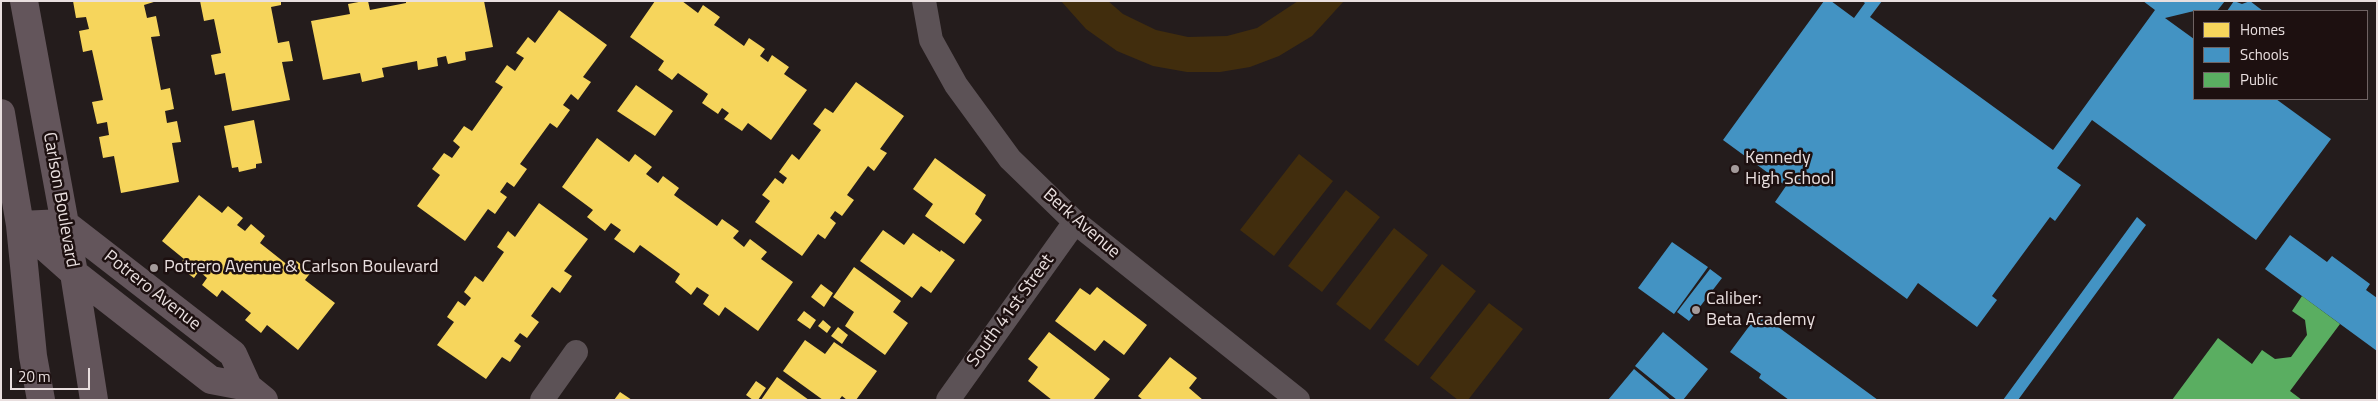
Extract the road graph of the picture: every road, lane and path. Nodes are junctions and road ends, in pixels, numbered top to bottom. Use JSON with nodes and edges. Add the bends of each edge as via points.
{"nodes":[{"id":1,"x":24,"y":1,"type":"edge"},
{"id":2,"x":924,"y":1,"type":"edge"},
{"id":3,"x":1,"y":113,"type":"edge"},
{"id":4,"x":1075,"y":222,"type":"junction"},
{"id":5,"x":64,"y":223,"type":"junction"},
{"id":6,"x":20,"y":224,"type":"junction"},
{"id":7,"x":74,"y":273,"type":"junction"},
{"id":8,"x":576,"y":352,"type":"dead end"},
{"id":9,"x":256,"y":394,"type":"edge"},
{"id":10,"x":41,"y":400,"type":"edge"},
{"id":11,"x":94,"y":400,"type":"edge"},
{"id":12,"x":542,"y":400,"type":"edge"},
{"id":13,"x":948,"y":400,"type":"edge"},
{"id":14,"x":1298,"y":400,"type":"edge"}],
"edges":[{"from":1,"to":5,"type":"main road","name":"Carlson Boulevard"},
{"from":2,"to":4,"type":"street","name":"Berk Avenue","via":[[931,40],[956,85],[1010,159]]},
{"from":3,"to":6,"type":"main road"},
{"from":4,"to":13,"type":"street","name":"South 41st Street"},
{"from":4,"to":14,"type":"street","name":"Berk Avenue"},
{"from":5,"to":6,"type":"main road"},
{"from":5,"to":7,"type":"main road","name":"Carlson Boulevard"},
{"from":5,"to":9,"type":"main road","name":"Potrero Avenue","via":[[233,354]]},
{"from":6,"to":7,"type":"main road","name":"Potrero Avenue"},
{"from":6,"to":10,"type":"main road","via":[[33,356]]},
{"from":7,"to":9,"type":"main road","name":"Potrero Avenue","via":[[212,380]]},
{"from":7,"to":11,"type":"main road","name":"Carlson Boulevard"},
{"from":8,"to":12,"type":"street"}]}
